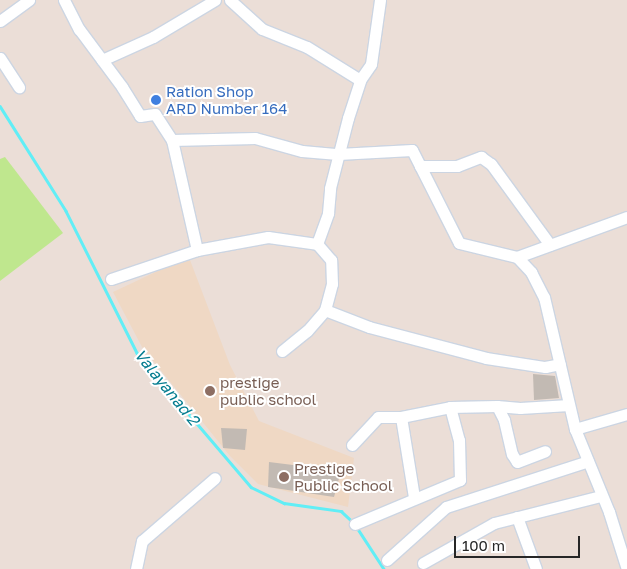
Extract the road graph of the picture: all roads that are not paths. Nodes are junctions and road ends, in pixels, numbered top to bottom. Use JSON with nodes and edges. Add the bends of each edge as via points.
{"nodes":[{"id":1,"x":29,"y":0,"type":"edge"},
{"id":2,"x":64,"y":0,"type":"edge"},
{"id":3,"x":215,"y":0,"type":"edge"},
{"id":4,"x":230,"y":0,"type":"edge"},
{"id":5,"x":380,"y":0,"type":"edge"},
{"id":6,"x":0,"y":21,"type":"edge"},
{"id":7,"x":0,"y":58,"type":"edge"},
{"id":8,"x":102,"y":60,"type":"junction"},
{"id":9,"x":360,"y":80,"type":"junction"},
{"id":10,"x":18,"y":87,"type":"dead end"},
{"id":11,"x":172,"y":140,"type":"junction"},
{"id":12,"x":338,"y":154,"type":"junction"},
{"id":13,"x":420,"y":166,"type":"junction"},
{"id":14,"x":627,"y":217,"type":"edge"},
{"id":15,"x":318,"y":244,"type":"junction"},
{"id":16,"x":550,"y":245,"type":"junction"},
{"id":17,"x":197,"y":250,"type":"junction"},
{"id":18,"x":517,"y":257,"type":"junction"},
{"id":19,"x":111,"y":279,"type":"dead end"},
{"id":20,"x":325,"y":310,"type":"junction"},
{"id":21,"x":282,"y":351,"type":"dead end"},
{"id":22,"x":560,"y":364,"type":"junction"},
{"id":23,"x":570,"y":404,"type":"junction"},
{"id":24,"x":497,"y":406,"type":"junction"},
{"id":25,"x":450,"y":407,"type":"junction"},
{"id":26,"x":627,"y":414,"type":"edge"},
{"id":27,"x":401,"y":417,"type":"junction"},
{"id":28,"x":575,"y":429,"type":"junction"},
{"id":29,"x":352,"y":445,"type":"dead end"},
{"id":30,"x":545,"y":452,"type":"dead end"},
{"id":31,"x":588,"y":461,"type":"junction"},
{"id":32,"x":215,"y":478,"type":"dead end"},
{"id":33,"x":601,"y":496,"type":"junction"},
{"id":34,"x":414,"y":497,"type":"junction"},
{"id":35,"x":517,"y":517,"type":"junction"},
{"id":36,"x":355,"y":524,"type":"dead end"},
{"id":37,"x":387,"y":560,"type":"dead end"},
{"id":38,"x":424,"y":562,"type":"dead end"},
{"id":39,"x":626,"y":564,"type":"edge"},
{"id":40,"x":136,"y":569,"type":"edge"},
{"id":41,"x":536,"y":569,"type":"edge"}],
"edges":[{"from":1,"to":6,"type":"street"},
{"from":2,"to":8,"type":"street"},
{"from":3,"to":8,"type":"street","via":[[153,37]]},
{"from":4,"to":9,"type":"street","via":[[262,29],[307,47]]},
{"from":5,"to":9,"type":"street","via":[[372,64]]},
{"from":7,"to":10,"type":"street"},
{"from":8,"to":11,"type":"street","via":[[140,116],[155,114]]},
{"from":9,"to":12,"type":"street"},
{"from":11,"to":12,"type":"street","via":[[255,138],[302,151]]},
{"from":11,"to":17,"type":"street"},
{"from":12,"to":13,"type":"street","via":[[412,150]]},
{"from":12,"to":15,"type":"street","via":[[328,213]]},
{"from":13,"to":16,"type":"street","via":[[457,166],[481,157],[491,164]]},
{"from":13,"to":18,"type":"street","via":[[459,243]]},
{"from":14,"to":16,"type":"street"},
{"from":15,"to":17,"type":"street","via":[[268,237]]},
{"from":15,"to":20,"type":"street","via":[[331,260],[332,284]]},
{"from":16,"to":18,"type":"street"},
{"from":17,"to":19,"type":"street"},
{"from":18,"to":22,"type":"street","via":[[532,272],[544,297]]},
{"from":20,"to":21,"type":"street","via":[[308,331]]},
{"from":20,"to":22,"type":"street","via":[[369,327],[486,358],[545,367]]},
{"from":22,"to":23,"type":"street"},
{"from":23,"to":24,"type":"street","via":[[520,408]]},
{"from":23,"to":28,"type":"street"},
{"from":24,"to":25,"type":"street"},
{"from":24,"to":30,"type":"street","via":[[517,462]]},
{"from":25,"to":27,"type":"street"},
{"from":25,"to":34,"type":"street","via":[[459,440],[460,480]]},
{"from":26,"to":28,"type":"street"},
{"from":27,"to":29,"type":"street","via":[[378,416]]},
{"from":27,"to":34,"type":"street"},
{"from":28,"to":31,"type":"street"},
{"from":31,"to":33,"type":"street"},
{"from":31,"to":37,"type":"street","via":[[446,507]]},
{"from":32,"to":40,"type":"street","via":[[142,541]]},
{"from":33,"to":35,"type":"street"},
{"from":33,"to":39,"type":"street"},
{"from":34,"to":36,"type":"street"},
{"from":35,"to":38,"type":"street","via":[[494,523]]},
{"from":35,"to":41,"type":"street"}]}
